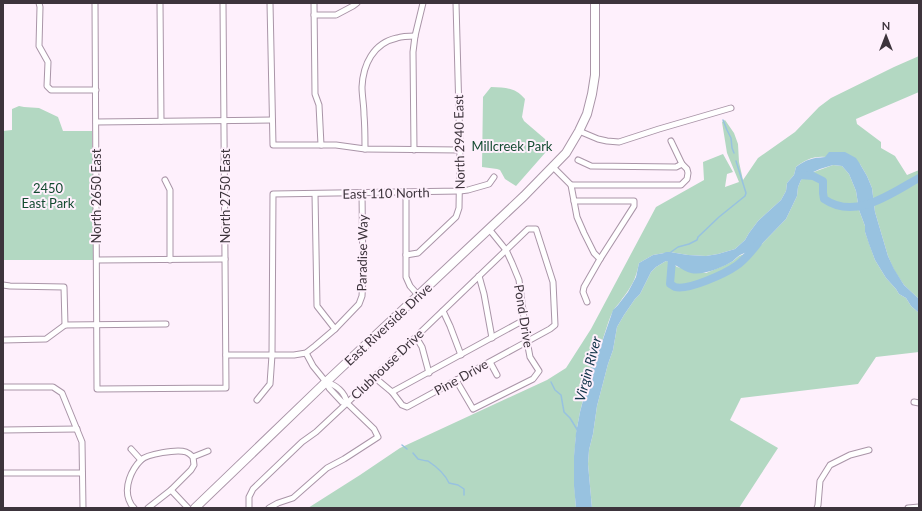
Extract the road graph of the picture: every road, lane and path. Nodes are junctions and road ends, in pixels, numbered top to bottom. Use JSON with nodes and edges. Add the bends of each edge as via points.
{"nodes":[{"id":1,"x":38,"y":3,"type":"edge"},
{"id":2,"x":96,"y":3,"type":"edge"},
{"id":3,"x":160,"y":3,"type":"edge"},
{"id":4,"x":223,"y":3,"type":"edge"},
{"id":5,"x":270,"y":3,"type":"edge"},
{"id":6,"x":314,"y":3,"type":"edge"},
{"id":7,"x":357,"y":3,"type":"edge"},
{"id":8,"x":423,"y":3,"type":"edge"},
{"id":9,"x":456,"y":3,"type":"edge"},
{"id":10,"x":595,"y":3,"type":"edge"},
{"id":11,"x":314,"y":15,"type":"junction"},
{"id":12,"x":415,"y":36,"type":"junction"},
{"id":13,"x":96,"y":90,"type":"junction"},
{"id":14,"x":731,"y":108,"type":"dead end"},
{"id":15,"x":224,"y":120,"type":"junction"},
{"id":16,"x":272,"y":120,"type":"junction"},
{"id":17,"x":161,"y":121,"type":"junction"},
{"id":18,"x":96,"y":122,"type":"junction"},
{"id":19,"x":578,"y":133,"type":"junction"},
{"id":20,"x":671,"y":142,"type":"dead end"},
{"id":21,"x":321,"y":145,"type":"junction"},
{"id":22,"x":365,"y":149,"type":"junction"},
{"id":23,"x":414,"y":150,"type":"junction"},
{"id":24,"x":460,"y":150,"type":"junction"},
{"id":25,"x":578,"y":160,"type":"dead end"},
{"id":26,"x":682,"y":164,"type":"junction"},
{"id":27,"x":552,"y":167,"type":"junction"},
{"id":28,"x":494,"y":177,"type":"dead end"},
{"id":29,"x":165,"y":180,"type":"dead end"},
{"id":30,"x":571,"y":185,"type":"junction"},
{"id":31,"x":460,"y":191,"type":"junction"},
{"id":32,"x":406,"y":192,"type":"junction"},
{"id":33,"x":362,"y":193,"type":"junction"},
{"id":34,"x":316,"y":194,"type":"junction"},
{"id":35,"x":574,"y":201,"type":"junction"},
{"id":36,"x":489,"y":229,"type":"junction"},
{"id":37,"x":506,"y":250,"type":"junction"},
{"id":38,"x":406,"y":255,"type":"junction"},
{"id":39,"x":225,"y":259,"type":"junction"},
{"id":40,"x":600,"y":259,"type":"junction"},
{"id":41,"x":97,"y":260,"type":"junction"},
{"id":42,"x":170,"y":260,"type":"junction"},
{"id":43,"x":479,"y":276,"type":"junction"},
{"id":44,"x":3,"y":285,"type":"edge"},
{"id":45,"x":418,"y":295,"type":"junction"},
{"id":46,"x":587,"y":302,"type":"dead end"},
{"id":47,"x":443,"y":311,"type":"junction"},
{"id":48,"x":524,"y":320,"type":"junction"},
{"id":49,"x":97,"y":324,"type":"junction"},
{"id":50,"x":166,"y":324,"type":"dead end"},
{"id":51,"x":65,"y":325,"type":"junction"},
{"id":52,"x":555,"y":325,"type":"joint"},
{"id":53,"x":335,"y":328,"type":"junction"},
{"id":54,"x":416,"y":337,"type":"junction"},
{"id":55,"x":492,"y":338,"type":"junction"},
{"id":56,"x":3,"y":340,"type":"edge"},
{"id":57,"x":527,"y":341,"type":"junction"},
{"id":58,"x":306,"y":353,"type":"junction"},
{"id":59,"x":226,"y":355,"type":"junction"},
{"id":60,"x":272,"y":355,"type":"junction"},
{"id":61,"x":461,"y":355,"type":"junction"},
{"id":62,"x":490,"y":362,"type":"junction"},
{"id":63,"x":429,"y":372,"type":"junction"},
{"id":64,"x":497,"y":375,"type":"dead end"},
{"id":65,"x":374,"y":376,"type":"junction"},
{"id":66,"x":456,"y":380,"type":"junction"},
{"id":67,"x":326,"y":382,"type":"junction"},
{"id":68,"x":3,"y":387,"type":"edge"},
{"id":69,"x":226,"y":388,"type":"joint"},
{"id":70,"x":392,"y":392,"type":"junction"},
{"id":71,"x":257,"y":400,"type":"dead end"},
{"id":72,"x":347,"y":403,"type":"junction"},
{"id":73,"x":3,"y":430,"type":"edge"},
{"id":74,"x":77,"y":430,"type":"junction"},
{"id":75,"x":132,"y":448,"type":"dead end"},
{"id":76,"x":869,"y":450,"type":"dead end"},
{"id":77,"x":208,"y":451,"type":"dead end"},
{"id":78,"x":193,"y":457,"type":"junction"},
{"id":79,"x":141,"y":460,"type":"junction"},
{"id":80,"x":3,"y":473,"type":"edge"},
{"id":81,"x":82,"y":473,"type":"junction"},
{"id":82,"x":171,"y":490,"type":"junction"},
{"id":83,"x":919,"y":507,"type":"edge"},
{"id":84,"x":83,"y":508,"type":"edge"},
{"id":85,"x":134,"y":508,"type":"edge"},
{"id":86,"x":148,"y":508,"type":"edge"},
{"id":87,"x":188,"y":508,"type":"edge"},
{"id":88,"x":195,"y":508,"type":"edge"},
{"id":89,"x":249,"y":508,"type":"edge"},
{"id":90,"x":269,"y":508,"type":"edge"},
{"id":91,"x":817,"y":508,"type":"edge"},
{"id":92,"x":908,"y":508,"type":"edge"}],
"edges":[{"from":1,"to":13,"type":"street","via":[[39,46],[48,62],[47,86],[51,90]]},
{"from":2,"to":13,"type":"street","name":"North 2650 East"},
{"from":3,"to":17,"type":"street"},
{"from":4,"to":15,"type":"street","name":"North 2750 East"},
{"from":5,"to":16,"type":"street"},
{"from":6,"to":11,"type":"street"},
{"from":7,"to":11,"type":"street","via":[[336,15]]},
{"from":8,"to":12,"type":"street"},
{"from":9,"to":24,"type":"street","name":"North 2940 East"},
{"from":10,"to":19,"type":"main road","name":"East Riverside Drive","via":[[595,75],[587,114]]},
{"from":11,"to":21,"type":"street","via":[[315,94],[319,105]]},
{"from":12,"to":22,"type":"street","via":[[403,36],[387,41],[378,47],[366,65],[362,89]]},
{"from":12,"to":23,"type":"street"},
{"from":13,"to":18,"type":"street","name":"North 2650 East"},
{"from":14,"to":19,"type":"street","via":[[619,142]]},
{"from":15,"to":16,"type":"street"},
{"from":15,"to":17,"type":"street"},
{"from":15,"to":39,"type":"street","name":"North 2750 East"},
{"from":16,"to":21,"type":"street","via":[[273,145]]},
{"from":17,"to":18,"type":"street"},
{"from":18,"to":41,"type":"street","name":"North 2650 East"},
{"from":19,"to":27,"type":"main road","name":"East Riverside Drive","via":[[566,153]]},
{"from":20,"to":26,"type":"street"},
{"from":21,"to":22,"type":"street"},
{"from":22,"to":23,"type":"street"},
{"from":23,"to":24,"type":"street"},
{"from":24,"to":31,"type":"street","name":"North 2940 East"},
{"from":25,"to":26,"type":"street","via":[[591,166],[676,167]]},
{"from":26,"to":30,"type":"street","via":[[688,173],[687,179],[681,185]]},
{"from":27,"to":30,"type":"street"},
{"from":27,"to":36,"type":"main road","name":"East Riverside Drive"},
{"from":28,"to":31,"type":"street","name":"East 110 North","via":[[489,184]]},
{"from":29,"to":42,"type":"street","via":[[170,190]]},
{"from":30,"to":35,"type":"street"},
{"from":31,"to":32,"type":"street","name":"East 110 North"},
{"from":31,"to":38,"type":"street","name":"North 2940 East","via":[[456,217],[418,253]]},
{"from":32,"to":33,"type":"street","name":"East 110 North"},
{"from":32,"to":38,"type":"street"},
{"from":33,"to":34,"type":"street","name":"East 110 North"},
{"from":33,"to":53,"type":"street","name":"Paradise Way","via":[[362,296],[359,304]]},
{"from":34,"to":53,"type":"street","via":[[317,306]]},
{"from":34,"to":60,"type":"street","name":"East 110 North","via":[[274,194]]},
{"from":35,"to":40,"type":"street","via":[[584,233]]},
{"from":35,"to":40,"type":"street","via":[[634,201],[634,206]]},
{"from":36,"to":37,"type":"street","name":"Pond Drive"},
{"from":36,"to":45,"type":"main road","name":"East Riverside Drive"},
{"from":37,"to":43,"type":"street","name":"Clubhouse Drive"},
{"from":37,"to":48,"type":"street","name":"Pond Drive","via":[[519,280]]},
{"from":37,"to":52,"type":"street","name":"Clubhouse Drive","via":[[528,229],[536,229],[553,282]]},
{"from":38,"to":45,"type":"street","via":[[406,277]]},
{"from":39,"to":42,"type":"street"},
{"from":39,"to":59,"type":"street","name":"North 2750 East"},
{"from":40,"to":46,"type":"street","via":[[584,287]]},
{"from":41,"to":42,"type":"street"},
{"from":41,"to":49,"type":"street","name":"North 2650 East"},
{"from":43,"to":47,"type":"street","name":"Clubhouse Drive"},
{"from":43,"to":55,"type":"street"},
{"from":44,"to":51,"type":"street","via":[[64,287]]},
{"from":45,"to":67,"type":"main road","name":"East Riverside Drive"},
{"from":47,"to":54,"type":"street","name":"Clubhouse Drive"},
{"from":47,"to":61,"type":"street"},
{"from":48,"to":55,"type":"street"},
{"from":48,"to":57,"type":"street","name":"Pond Drive"},
{"from":49,"to":50,"type":"street"},
{"from":49,"to":51,"type":"street"},
{"from":49,"to":69,"type":"street","name":"North 2650 East","via":[[97,389]]},
{"from":51,"to":56,"type":"street","via":[[46,338]]},
{"from":52,"to":57,"type":"street","name":"Pine Drive"},
{"from":53,"to":58,"type":"street","name":"Paradise Way"},
{"from":54,"to":63,"type":"street","via":[[422,347]]},
{"from":54,"to":65,"type":"street","name":"Clubhouse Drive"},
{"from":55,"to":61,"type":"street"},
{"from":57,"to":62,"type":"street","name":"Pine Drive"},
{"from":57,"to":66,"type":"street","name":"Pond Drive","via":[[530,357],[539,370],[534,379],[473,408]]},
{"from":58,"to":60,"type":"street"},
{"from":58,"to":67,"type":"street"},
{"from":59,"to":60,"type":"street"},
{"from":59,"to":69,"type":"street","name":"North 2750 East"},
{"from":60,"to":71,"type":"street","via":[[270,384]]},
{"from":61,"to":63,"type":"street"},
{"from":62,"to":64,"type":"street"},
{"from":62,"to":66,"type":"street","name":"Pine Drive"},
{"from":63,"to":70,"type":"street"},
{"from":65,"to":70,"type":"street","name":"Pine Drive"},
{"from":65,"to":72,"type":"street","name":"Clubhouse Drive"},
{"from":66,"to":70,"type":"street","name":"Pine Drive","via":[[407,407],[402,405]]},
{"from":67,"to":72,"type":"street","via":[[342,402]]},
{"from":67,"to":88,"type":"main road","name":"East Riverside Drive"},
{"from":68,"to":74,"type":"street","via":[[53,387],[62,393]]},
{"from":72,"to":89,"type":"street","name":"Clubhouse Drive","via":[[253,489],[249,497]]},
{"from":72,"to":90,"type":"street","via":[[374,429],[378,437],[327,468],[293,498]]},
{"from":73,"to":74,"type":"street"},
{"from":74,"to":81,"type":"street","via":[[82,442]]},
{"from":75,"to":79,"type":"street"},
{"from":76,"to":91,"type":"street","via":[[830,464],[820,481]]},
{"from":77,"to":78,"type":"street"},
{"from":78,"to":79,"type":"street","via":[[184,451],[153,455]]},
{"from":78,"to":82,"type":"street","via":[[194,465],[191,470]]},
{"from":79,"to":85,"type":"street","via":[[129,481],[129,501]]},
{"from":80,"to":81,"type":"street"},
{"from":81,"to":84,"type":"street"},
{"from":82,"to":86,"type":"street"},
{"from":82,"to":87,"type":"street"},
{"from":83,"to":92,"type":"street"}]}
